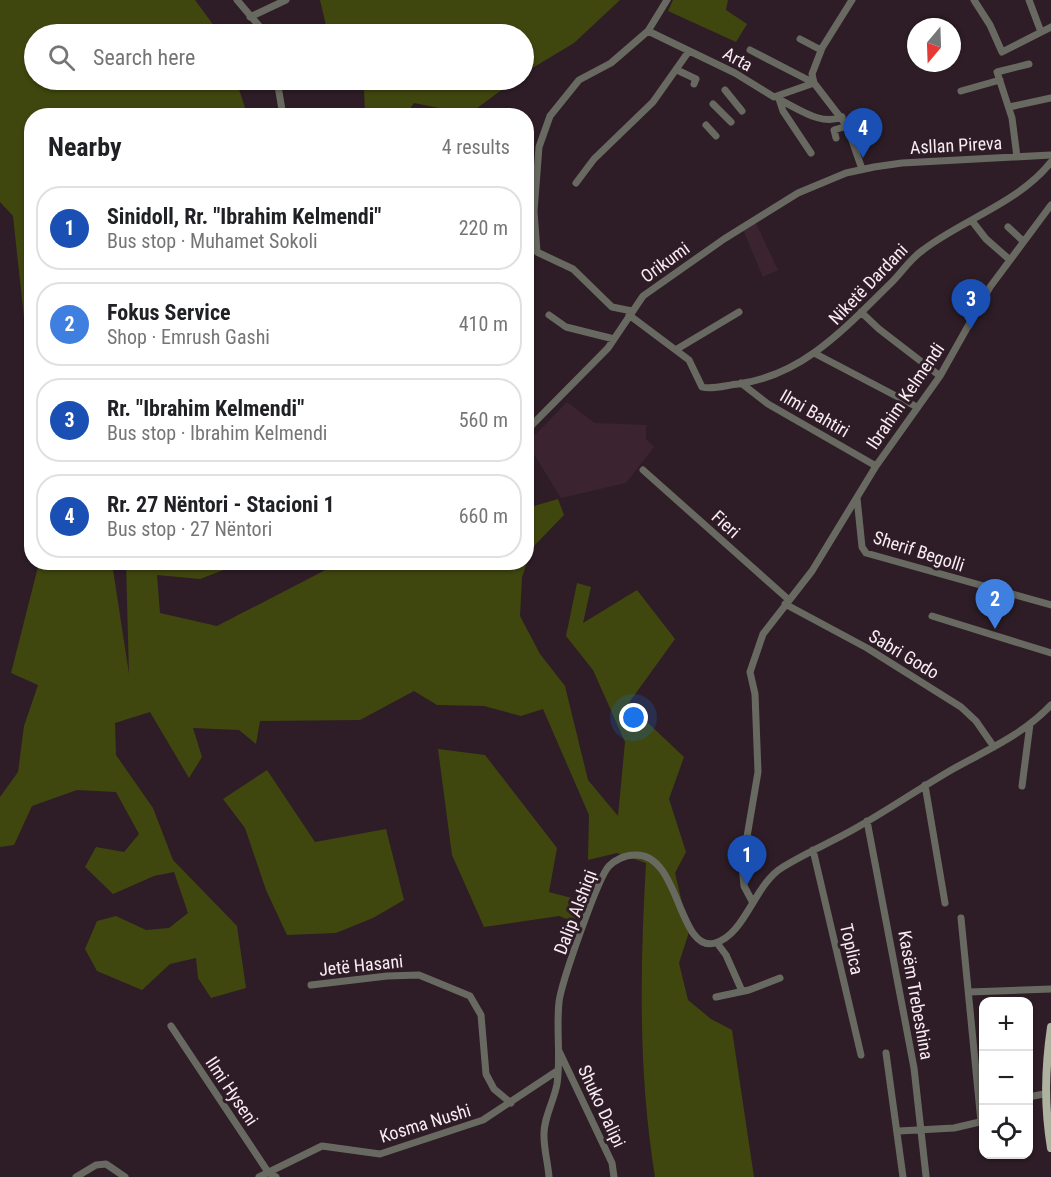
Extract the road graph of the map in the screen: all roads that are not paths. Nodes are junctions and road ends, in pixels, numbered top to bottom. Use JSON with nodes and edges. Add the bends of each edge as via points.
{"nodes":[{"id":1,"x":237,"y":0,"type":"edge"},
{"id":2,"x":286,"y":0,"type":"edge"},
{"id":3,"x":667,"y":0,"type":"edge"},
{"id":4,"x":852,"y":0,"type":"edge"},
{"id":5,"x":974,"y":0,"type":"edge"},
{"id":6,"x":1029,"y":0,"type":"edge"},
{"id":7,"x":250,"y":17,"type":"junction"},
{"id":8,"x":257,"y":24,"type":"edge"},
{"id":9,"x":1051,"y":27,"type":"edge"},
{"id":10,"x":648,"y":31,"type":"junction"},
{"id":11,"x":1041,"y":32,"type":"junction"},
{"id":12,"x":800,"y":39,"type":"dead end"},
{"id":13,"x":750,"y":50,"type":"dead end"},
{"id":14,"x":821,"y":50,"type":"junction"},
{"id":15,"x":689,"y":51,"type":"junction"},
{"id":16,"x":1029,"y":64,"type":"dead end"},
{"id":17,"x":677,"y":70,"type":"junction"},
{"id":18,"x":1000,"y":80,"type":"junction"},
{"id":19,"x":814,"y":83,"type":"junction"},
{"id":20,"x":694,"y":84,"type":"dead end"},
{"id":21,"x":279,"y":90,"type":"edge"},
{"id":22,"x":725,"y":90,"type":"dead end"},
{"id":23,"x":961,"y":91,"type":"dead end"},
{"id":24,"x":1051,"y":98,"type":"edge"},
{"id":25,"x":779,"y":99,"type":"junction"},
{"id":26,"x":713,"y":104,"type":"dead end"},
{"id":27,"x":1009,"y":107,"type":"junction"},
{"id":28,"x":282,"y":108,"type":"edge"},
{"id":29,"x":742,"y":111,"type":"dead end"},
{"id":30,"x":842,"y":117,"type":"junction"},
{"id":31,"x":731,"y":122,"type":"dead end"},
{"id":32,"x":706,"y":125,"type":"dead end"},
{"id":33,"x":847,"y":126,"type":"junction"},
{"id":34,"x":717,"y":136,"type":"dead end"},
{"id":35,"x":836,"y":138,"type":"dead end"},
{"id":36,"x":811,"y":153,"type":"dead end"},
{"id":37,"x":1051,"y":155,"type":"edge"},
{"id":38,"x":1017,"y":157,"type":"junction"},
{"id":39,"x":1051,"y":162,"type":"edge"},
{"id":40,"x":862,"y":169,"type":"junction"},
{"id":41,"x":576,"y":183,"type":"dead end"},
{"id":42,"x":1051,"y":205,"type":"edge"},
{"id":43,"x":972,"y":221,"type":"junction"},
{"id":44,"x":1008,"y":227,"type":"dead end"},
{"id":45,"x":1023,"y":241,"type":"junction"},
{"id":46,"x":1010,"y":260,"type":"junction"},
{"id":47,"x":739,"y":312,"type":"dead end"},
{"id":48,"x":861,"y":312,"type":"junction"},
{"id":49,"x":631,"y":313,"type":"junction"},
{"id":50,"x":549,"y":315,"type":"dead end"},
{"id":51,"x":615,"y":339,"type":"junction"},
{"id":52,"x":676,"y":349,"type":"junction"},
{"id":53,"x":814,"y":353,"type":"junction"},
{"id":54,"x":940,"y":376,"type":"junction"},
{"id":55,"x":741,"y":383,"type":"junction"},
{"id":56,"x":917,"y":407,"type":"junction"},
{"id":57,"x":534,"y":423,"type":"edge"},
{"id":58,"x":876,"y":466,"type":"junction"},
{"id":59,"x":643,"y":470,"type":"dead end"},
{"id":60,"x":857,"y":498,"type":"junction"},
{"id":61,"x":787,"y":602,"type":"junction"},
{"id":62,"x":1051,"y":605,"type":"edge"},
{"id":63,"x":932,"y":616,"type":"dead end"},
{"id":64,"x":1051,"y":653,"type":"edge"},
{"id":65,"x":1051,"y":705,"type":"edge"},
{"id":66,"x":1030,"y":724,"type":"junction"},
{"id":67,"x":994,"y":747,"type":"junction"},
{"id":68,"x":925,"y":785,"type":"junction"},
{"id":69,"x":1022,"y":786,"type":"dead end"},
{"id":70,"x":867,"y":821,"type":"junction"},
{"id":71,"x":813,"y":850,"type":"junction"},
{"id":72,"x":752,"y":902,"type":"junction"},
{"id":73,"x":945,"y":903,"type":"dead end"},
{"id":74,"x":962,"y":918,"type":"dead end"},
{"id":75,"x":717,"y":943,"type":"junction"},
{"id":76,"x":780,"y":978,"type":"dead end"},
{"id":77,"x":310,"y":985,"type":"dead end"},
{"id":78,"x":1051,"y":989,"type":"edge"},
{"id":79,"x":742,"y":991,"type":"junction"},
{"id":80,"x":969,"y":992,"type":"junction"},
{"id":81,"x":716,"y":997,"type":"dead end"},
{"id":82,"x":171,"y":1026,"type":"dead end"},
{"id":83,"x":1051,"y":1027,"type":"edge"},
{"id":84,"x":558,"y":1049,"type":"junction"},
{"id":85,"x":886,"y":1053,"type":"dead end"},
{"id":86,"x":861,"y":1055,"type":"dead end"},
{"id":87,"x":557,"y":1071,"type":"junction"},
{"id":88,"x":1044,"y":1094,"type":"junction"},
{"id":89,"x":1033,"y":1096,"type":"edge"},
{"id":90,"x":511,"y":1103,"type":"junction"},
{"id":91,"x":980,"y":1105,"type":"edge"},
{"id":92,"x":979,"y":1123,"type":"edge"},
{"id":93,"x":921,"y":1129,"type":"junction"},
{"id":94,"x":899,"y":1131,"type":"junction"},
{"id":95,"x":1051,"y":1148,"type":"edge"},
{"id":96,"x":268,"y":1172,"type":"junction"},
{"id":97,"x":926,"y":1176,"type":"edge"},
{"id":98,"x":76,"y":1177,"type":"edge"},
{"id":99,"x":125,"y":1177,"type":"edge"},
{"id":100,"x":259,"y":1177,"type":"edge"},
{"id":101,"x":276,"y":1177,"type":"edge"},
{"id":102,"x":549,"y":1177,"type":"edge"},
{"id":103,"x":614,"y":1177,"type":"edge"},
{"id":104,"x":903,"y":1177,"type":"edge"}],
"edges":[{"from":1,"to":7,"type":"street"},
{"from":2,"to":7,"type":"street"},
{"from":3,"to":10,"type":"street"},
{"from":4,"to":14,"type":"street"},
{"from":5,"to":11,"type":"street","via":[[1002,52]]},
{"from":6,"to":11,"type":"street"},
{"from":7,"to":8,"type":"street"},
{"from":9,"to":11,"type":"street"},
{"from":10,"to":15,"type":"street","name":"Arta"},
{"from":10,"to":49,"type":"street","via":[[611,63],[579,80],[550,116],[539,147],[534,211],[535,247],[539,254],[573,269],[612,307]]},
{"from":12,"to":14,"type":"street"},
{"from":13,"to":19,"type":"street"},
{"from":14,"to":19,"type":"street","via":[[812,70]]},
{"from":15,"to":17,"type":"street"},
{"from":15,"to":25,"type":"street","name":"Arta"},
{"from":16,"to":18,"type":"street","via":[[998,72]]},
{"from":17,"to":20,"type":"street","via":[[696,79]]},
{"from":17,"to":41,"type":"street","via":[[653,102],[594,159]]},
{"from":18,"to":23,"type":"street"},
{"from":18,"to":27,"type":"street"},
{"from":19,"to":25,"type":"street"},
{"from":19,"to":30,"type":"street"},
{"from":21,"to":28,"type":"street"},
{"from":22,"to":29,"type":"street"},
{"from":24,"to":27,"type":"street"},
{"from":25,"to":30,"type":"street","name":"Arta","via":[[818,118],[832,121]]},
{"from":25,"to":36,"type":"street"},
{"from":26,"to":31,"type":"street"},
{"from":27,"to":38,"type":"street"},
{"from":30,"to":33,"type":"street"},
{"from":32,"to":34,"type":"street"},
{"from":33,"to":35,"type":"street","via":[[834,130]]},
{"from":33,"to":40,"type":"street"},
{"from":37,"to":38,"type":"street","name":"Asllan Pireva"},
{"from":38,"to":40,"type":"street","name":"Asllan Pireva"},
{"from":39,"to":43,"type":"street","name":"Niketë Dardani","via":[[1028,183]]},
{"from":40,"to":49,"type":"street","name":"Orikumi","via":[[785,200],[667,277],[643,296]]},
{"from":42,"to":45,"type":"street","name":"Ibrahim Kelmendi"},
{"from":43,"to":46,"type":"street"},
{"from":43,"to":48,"type":"street","name":"Niketë Dardani","via":[[921,250]]},
{"from":44,"to":45,"type":"street"},
{"from":45,"to":46,"type":"street","name":"Ibrahim Kelmendi"},
{"from":46,"to":54,"type":"street","name":"Ibrahim Kelmendi","via":[[985,295]]},
{"from":47,"to":52,"type":"street"},
{"from":48,"to":53,"type":"street","name":"Niketë Dardani","via":[[845,331]]},
{"from":48,"to":54,"type":"street"},
{"from":49,"to":51,"type":"street","name":"Orikumi"},
{"from":49,"to":52,"type":"street"},
{"from":50,"to":51,"type":"street","via":[[566,327]]},
{"from":51,"to":57,"type":"street","name":"Orikumi"},
{"from":52,"to":55,"type":"street","name":"Niketë Dardani","via":[[692,364],[702,387]]},
{"from":53,"to":55,"type":"street","name":"Niketë Dardani","via":[[768,377]]},
{"from":53,"to":56,"type":"street"},
{"from":54,"to":56,"type":"street","name":"Ibrahim Kelmendi"},
{"from":55,"to":58,"type":"street","name":"Ilmi Bahtiri","via":[[768,404]]},
{"from":56,"to":58,"type":"street","name":"Ibrahim Kelmendi"},
{"from":58,"to":60,"type":"street","name":"Ibrahim Kelmendi"},
{"from":59,"to":61,"type":"street","name":"Fieri"},
{"from":60,"to":61,"type":"street","name":"Ibrahim Kelmendi","via":[[812,571]]},
{"from":60,"to":62,"type":"street","name":"Sherif Begolli","via":[[866,553]]},
{"from":61,"to":67,"type":"street","name":"Sabri Godo","via":[[961,707]]},
{"from":61,"to":72,"type":"street","name":"Ibrahim Kelmendi","via":[[763,634],[750,672],[755,694],[758,772],[742,876]]},
{"from":63,"to":64,"type":"street"},
{"from":65,"to":66,"type":"street"},
{"from":66,"to":67,"type":"street"},
{"from":66,"to":69,"type":"street"},
{"from":67,"to":68,"type":"street"},
{"from":68,"to":70,"type":"street"},
{"from":68,"to":73,"type":"street"},
{"from":70,"to":71,"type":"street"},
{"from":70,"to":93,"type":"street","name":"Kasëm Trebeshina","via":[[915,1068]]},
{"from":71,"to":72,"type":"street","via":[[777,870]]},
{"from":71,"to":86,"type":"street","name":"Toplica"},
{"from":72,"to":75,"type":"street","via":[[736,928]]},
{"from":74,"to":80,"type":"street"},
{"from":75,"to":79,"type":"street"},
{"from":75,"to":84,"type":"street","name":"Dalip Alshiqi","via":[[703,943],[693,935],[666,878],[651,858],[636,854],[617,860],[604,874],[559,1000]]},
{"from":76,"to":79,"type":"street"},
{"from":77,"to":90,"type":"street","name":"Jetë Hasani","via":[[419,975],[470,996],[481,1015],[486,1074],[494,1089]]},
{"from":78,"to":80,"type":"street"},
{"from":79,"to":81,"type":"street"},
{"from":80,"to":91,"type":"street"},
{"from":82,"to":96,"type":"street","name":"Ilmi Hyseni"},
{"from":83,"to":88,"type":"main road"},
{"from":84,"to":87,"type":"street","name":"Dalip Alshiqi"},
{"from":84,"to":103,"type":"street","name":"Shuko Dalipi","via":[[612,1162]]},
{"from":85,"to":94,"type":"street"},
{"from":87,"to":90,"type":"street","name":"Kosma Nushi"},
{"from":87,"to":102,"type":"street","name":"Dalip Alshiqi","via":[[544,1134]]},
{"from":88,"to":89,"type":"street"},
{"from":88,"to":95,"type":"main road"},
{"from":90,"to":96,"type":"street","name":"Kosma Nushi","via":[[483,1120],[380,1154],[322,1146]]},
{"from":92,"to":93,"type":"street"},
{"from":93,"to":94,"type":"street"},
{"from":93,"to":97,"type":"street","name":"Kasëm Trebeshina"},
{"from":94,"to":104,"type":"street"},
{"from":96,"to":100,"type":"street","name":"Kosma Nushi"},
{"from":96,"to":101,"type":"street"},
{"from":98,"to":99,"type":"street","via":[[96,1165],[106,1164]]}]}
